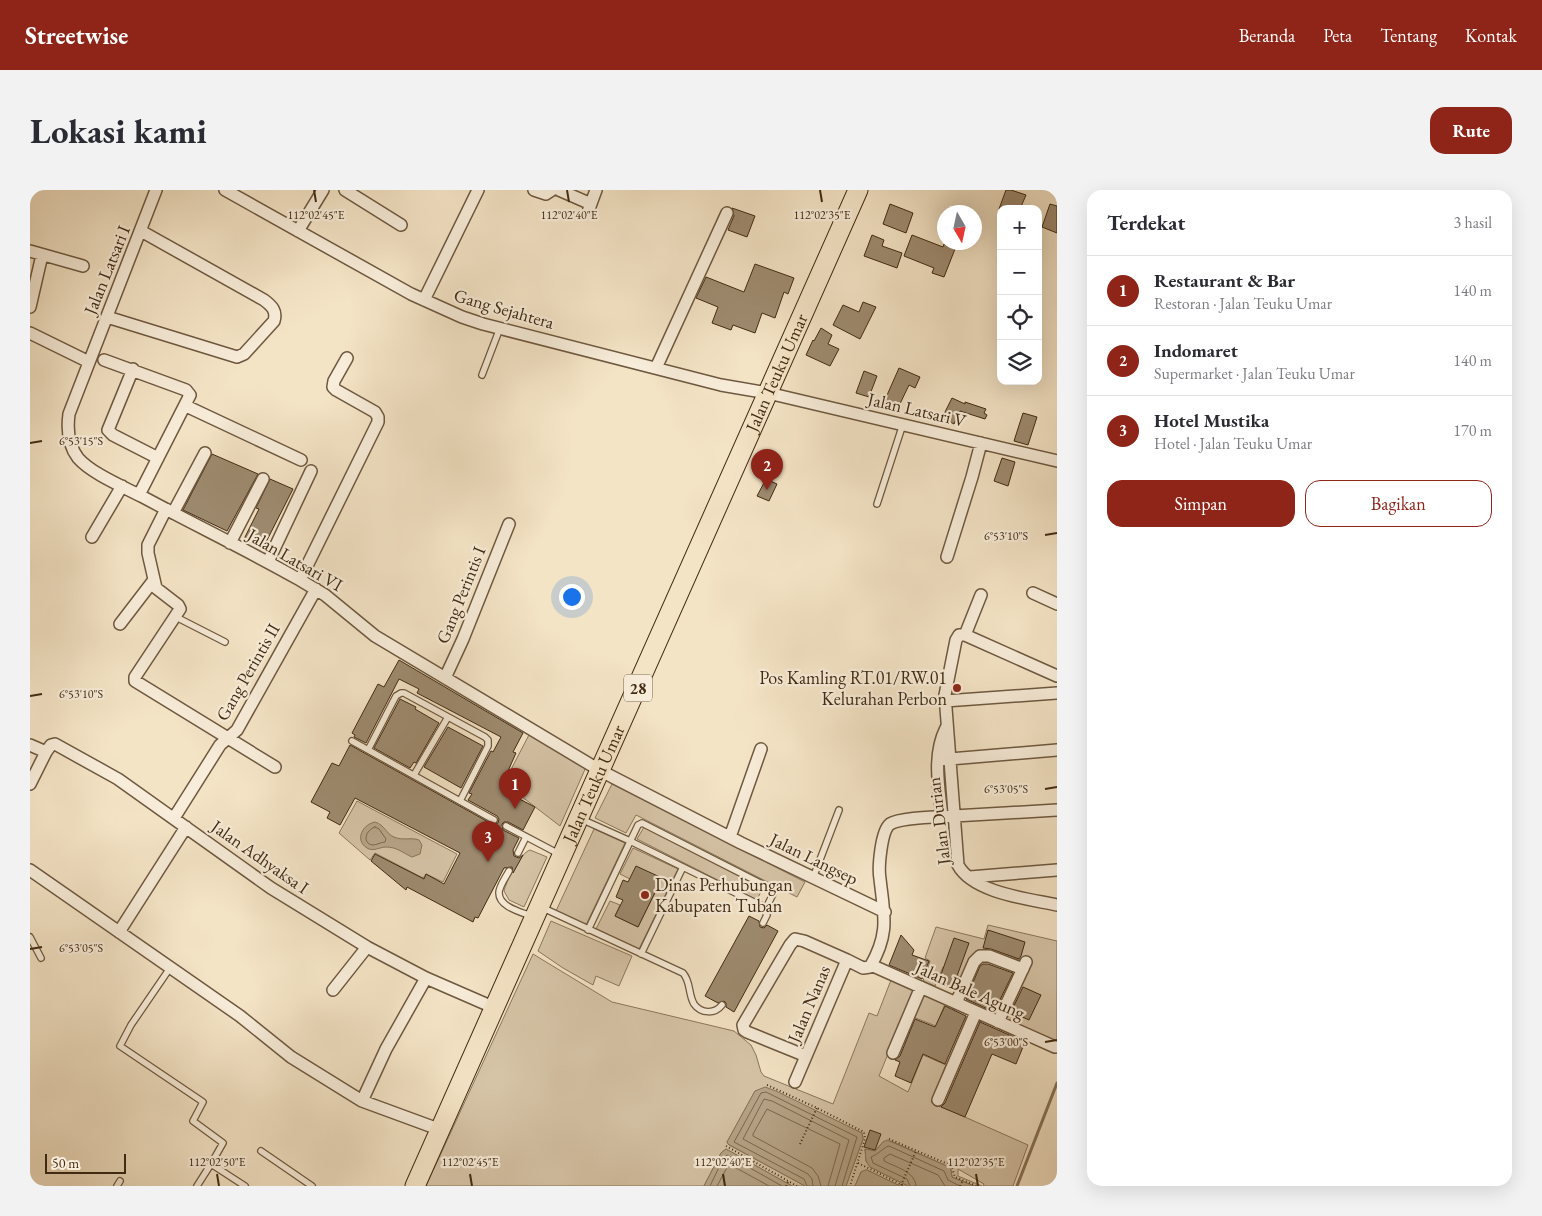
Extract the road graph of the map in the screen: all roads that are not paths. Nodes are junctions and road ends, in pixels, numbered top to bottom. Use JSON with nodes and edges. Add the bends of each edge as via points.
{"nodes":[{"id":1,"x":156,"y":190,"type":"edge"},
{"id":2,"x":226,"y":190,"type":"edge"},
{"id":3,"x":323,"y":190,"type":"edge"},
{"id":4,"x":345,"y":190,"type":"edge"},
{"id":5,"x":478,"y":190,"type":"edge"},
{"id":6,"x":534,"y":190,"type":"edge"},
{"id":7,"x":552,"y":190,"type":"edge"},
{"id":8,"x":559,"y":190,"type":"edge"},
{"id":9,"x":596,"y":190,"type":"edge"},
{"id":10,"x":858,"y":190,"type":"edge"},
{"id":11,"x":727,"y":213,"type":"dead end"},
{"id":12,"x":400,"y":225,"type":"dead end"},
{"id":13,"x":141,"y":231,"type":"junction"},
{"id":14,"x":298,"y":231,"type":"junction"},
{"id":15,"x":30,"y":251,"type":"edge"},
{"id":16,"x":42,"y":255,"type":"junction"},
{"id":17,"x":83,"y":266,"type":"dead end"},
{"id":18,"x":424,"y":300,"type":"junction"},
{"id":19,"x":30,"y":306,"type":"edge"},
{"id":20,"x":107,"y":318,"type":"junction"},
{"id":21,"x":500,"y":328,"type":"junction"},
{"id":22,"x":30,"y":333,"type":"edge"},
{"id":23,"x":348,"y":358,"type":"dead end"},
{"id":24,"x":104,"y":360,"type":"dead end"},
{"id":25,"x":89,"y":362,"type":"junction"},
{"id":26,"x":656,"y":368,"type":"junction"},
{"id":27,"x":133,"y":369,"type":"junction"},
{"id":28,"x":482,"y":375,"type":"dead end"},
{"id":29,"x":768,"y":392,"type":"junction"},
{"id":30,"x":186,"y":406,"type":"junction"},
{"id":31,"x":903,"y":424,"type":"junction"},
{"id":32,"x":981,"y":443,"type":"junction"},
{"id":33,"x":205,"y":453,"type":"dead end"},
{"id":34,"x":158,"y":458,"type":"junction"},
{"id":35,"x":301,"y":460,"type":"dead end"},
{"id":36,"x":1057,"y":461,"type":"edge"},
{"id":37,"x":312,"y":471,"type":"dead end"},
{"id":38,"x":263,"y":479,"type":"dead end"},
{"id":39,"x":122,"y":486,"type":"junction"},
{"id":40,"x":139,"y":495,"type":"junction"},
{"id":41,"x":877,"y":504,"type":"dead end"},
{"id":42,"x":170,"y":511,"type":"junction"},
{"id":43,"x":509,"y":524,"type":"dead end"},
{"id":44,"x":92,"y":537,"type":"dead end"},
{"id":45,"x":230,"y":543,"type":"junction"},
{"id":46,"x":947,"y":557,"type":"dead end"},
{"id":47,"x":268,"y":562,"type":"junction"},
{"id":48,"x":300,"y":580,"type":"junction"},
{"id":49,"x":153,"y":581,"type":"junction"},
{"id":50,"x":316,"y":589,"type":"junction"},
{"id":51,"x":1033,"y":593,"type":"dead end"},
{"id":52,"x":981,"y":595,"type":"dead end"},
{"id":53,"x":1057,"y":604,"type":"edge"},
{"id":54,"x":176,"y":617,"type":"junction"},
{"id":55,"x":120,"y":624,"type":"dead end"},
{"id":56,"x":965,"y":635,"type":"junction"},
{"id":57,"x":225,"y":642,"type":"dead end"},
{"id":58,"x":1057,"y":676,"type":"edge"},
{"id":59,"x":445,"y":678,"type":"junction"},
{"id":60,"x":1057,"y":692,"type":"edge"},
{"id":61,"x":945,"y":701,"type":"junction"},
{"id":62,"x":448,"y":717,"type":"junction"},
{"id":63,"x":947,"y":725,"type":"junction"},
{"id":64,"x":228,"y":739,"type":"junction"},
{"id":65,"x":352,"y":741,"type":"dead end"},
{"id":66,"x":30,"y":745,"type":"edge"},
{"id":67,"x":761,"y":749,"type":"dead end"},
{"id":68,"x":368,"y":750,"type":"junction"},
{"id":69,"x":1057,"y":750,"type":"edge"},
{"id":70,"x":46,"y":752,"type":"junction"},
{"id":71,"x":950,"y":759,"type":"junction"},
{"id":72,"x":938,"y":760,"type":"junction"},
{"id":73,"x":274,"y":767,"type":"dead end"},
{"id":74,"x":601,"y":771,"type":"junction"},
{"id":75,"x":414,"y":776,"type":"junction"},
{"id":76,"x":30,"y":784,"type":"edge"},
{"id":77,"x":460,"y":801,"type":"junction"},
{"id":78,"x":839,"y":810,"type":"dead end"},
{"id":79,"x":1057,"y":810,"type":"edge"},
{"id":80,"x":954,"y":816,"type":"junction"},
{"id":81,"x":942,"y":817,"type":"junction"},
{"id":82,"x":174,"y":818,"type":"junction"},
{"id":83,"x":580,"y":818,"type":"junction"},
{"id":84,"x":494,"y":820,"type":"dead end"},
{"id":85,"x":506,"y":826,"type":"dead end"},
{"id":86,"x":186,"y":827,"type":"junction"},
{"id":87,"x":730,"y":837,"type":"junction"},
{"id":88,"x":526,"y":838,"type":"junction"},
{"id":89,"x":630,"y":841,"type":"junction"},
{"id":90,"x":518,"y":852,"type":"dead end"},
{"id":91,"x":563,"y":856,"type":"junction"},
{"id":92,"x":683,"y":867,"type":"junction"},
{"id":93,"x":30,"y":870,"type":"edge"},
{"id":94,"x":509,"y":870,"type":"dead end"},
{"id":95,"x":1057,"y":870,"type":"edge"},
{"id":96,"x":970,"y":877,"type":"junction"},
{"id":97,"x":813,"y":879,"type":"junction"},
{"id":98,"x":1057,"y":905,"type":"edge"},
{"id":99,"x":762,"y":906,"type":"junction"},
{"id":100,"x":538,"y":912,"type":"junction"},
{"id":101,"x":884,"y":912,"type":"junction"},
{"id":102,"x":763,"y":923,"type":"dead end"},
{"id":103,"x":588,"y":930,"type":"junction"},
{"id":104,"x":119,"y":932,"type":"junction"},
{"id":105,"x":30,"y":937,"type":"edge"},
{"id":106,"x":367,"y":947,"type":"junction"},
{"id":107,"x":641,"y":954,"type":"junction"},
{"id":108,"x":41,"y":958,"type":"dead end"},
{"id":109,"x":847,"y":960,"type":"junction"},
{"id":110,"x":871,"y":965,"type":"junction"},
{"id":111,"x":170,"y":968,"type":"junction"},
{"id":112,"x":426,"y":978,"type":"junction"},
{"id":113,"x":921,"y":987,"type":"junction"},
{"id":114,"x":333,"y":990,"type":"dead end"},
{"id":115,"x":956,"y":1003,"type":"junction"},
{"id":116,"x":722,"y":1005,"type":"dead end"},
{"id":117,"x":495,"y":1008,"type":"junction"},
{"id":118,"x":976,"y":1012,"type":"junction"},
{"id":119,"x":998,"y":1022,"type":"junction"},
{"id":120,"x":1054,"y":1047,"type":"dead end"},
{"id":121,"x":893,"y":1053,"type":"dead end"},
{"id":122,"x":806,"y":1056,"type":"junction"},
{"id":123,"x":795,"y":1082,"type":"dead end"},
{"id":124,"x":938,"y":1100,"type":"dead end"},
{"id":125,"x":362,"y":1102,"type":"junction"},
{"id":126,"x":441,"y":1130,"type":"junction"},
{"id":127,"x":261,"y":1152,"type":"dead end"},
{"id":128,"x":211,"y":1164,"type":"junction"},
{"id":129,"x":197,"y":1186,"type":"edge"},
{"id":130,"x":245,"y":1186,"type":"edge"},
{"id":131,"x":312,"y":1186,"type":"edge"},
{"id":132,"x":415,"y":1186,"type":"edge"}],
"edges":[{"from":1,"to":13,"type":"street","name":"Jalan Latsari I"},
{"from":2,"to":14,"type":"street","name":"Gang Sejahtera"},
{"from":3,"to":14,"type":"street"},
{"from":4,"to":12,"type":"street"},
{"from":5,"to":18,"type":"street"},
{"from":6,"to":7,"type":"street","via":[[546,194]]},
{"from":8,"to":9,"type":"street","via":[[590,206]]},
{"from":10,"to":29,"type":"highway","name":"Jalan Teuku Umar","number":"28"},
{"from":11,"to":26,"type":"street"},
{"from":13,"to":20,"type":"street","name":"Jalan Latsari I"},
{"from":13,"to":20,"type":"street","via":[[264,300],[274,309],[276,316],[244,354],[237,357]]},
{"from":14,"to":18,"type":"street","name":"Gang Sejahtera"},
{"from":15,"to":16,"type":"street"},
{"from":16,"to":17,"type":"street"},
{"from":16,"to":19,"type":"street"},
{"from":18,"to":21,"type":"street","name":"Gang Sejahtera","via":[[462,317]]},
{"from":20,"to":25,"type":"street","name":"Jalan Latsari I"},
{"from":21,"to":26,"type":"street","name":"Gang Sejahtera"},
{"from":21,"to":28,"type":"lane"},
{"from":22,"to":25,"type":"street"},
{"from":23,"to":48,"type":"street","via":[[333,386],[375,412],[378,422]]},
{"from":24,"to":27,"type":"street"},
{"from":25,"to":39,"type":"street","name":"Jalan Latsari VI","via":[[69,414],[72,449],[83,463]]},
{"from":26,"to":29,"type":"street","name":"Gang Sejahtera","via":[[729,387]]},
{"from":27,"to":30,"type":"street","via":[[186,390],[190,395]]},
{"from":27,"to":34,"type":"street","via":[[108,430]]},
{"from":29,"to":31,"type":"street","name":"Jalan Latsari V"},
{"from":29,"to":74,"type":"highway","name":"Jalan Teuku Umar","number":"28"},
{"from":30,"to":34,"type":"street"},
{"from":30,"to":35,"type":"street"},
{"from":31,"to":32,"type":"street","name":"Jalan Latsari V"},
{"from":31,"to":41,"type":"lane"},
{"from":32,"to":36,"type":"street","name":"Jalan Latsari V"},
{"from":32,"to":46,"type":"street"},
{"from":33,"to":42,"type":"street"},
{"from":34,"to":40,"type":"street"},
{"from":37,"to":47,"type":"street"},
{"from":38,"to":45,"type":"street"},
{"from":39,"to":40,"type":"street","name":"Jalan Latsari VI"},
{"from":39,"to":44,"type":"street"},
{"from":40,"to":42,"type":"street","name":"Jalan Latsari VI"},
{"from":42,"to":45,"type":"street","name":"Jalan Latsari VI"},
{"from":42,"to":49,"type":"street","via":[[148,545]]},
{"from":43,"to":59,"type":"street","name":"Gang Perintis I"},
{"from":45,"to":47,"type":"street","name":"Jalan Latsari VI"},
{"from":47,"to":48,"type":"street","name":"Jalan Latsari VI"},
{"from":48,"to":50,"type":"street","name":"Jalan Latsari VI"},
{"from":49,"to":54,"type":"street","via":[[158,591],[180,607]]},
{"from":49,"to":55,"type":"street"},
{"from":50,"to":59,"type":"street","name":"Jalan Latsari VI","via":[[375,636]]},
{"from":50,"to":64,"type":"street","name":"Gang Perintis II"},
{"from":51,"to":53,"type":"street"},
{"from":52,"to":56,"type":"street"},
{"from":54,"to":57,"type":"lane"},
{"from":54,"to":64,"type":"street","via":[[134,680]]},
{"from":56,"to":58,"type":"street"},
{"from":56,"to":61,"type":"street","name":"Jalan Durian","via":[[956,640]]},
{"from":59,"to":74,"type":"street","name":"Jalan Latsari VI"},
{"from":60,"to":61,"type":"street"},
{"from":61,"to":63,"type":"street","name":"Jalan Durian"},
{"from":62,"to":68,"type":"lane","via":[[400,693]]},
{"from":62,"to":75,"type":"lane"},
{"from":62,"to":77,"type":"lane","via":[[485,737],[489,743]]},
{"from":63,"to":71,"type":"street","name":"Jalan Durian"},
{"from":63,"to":72,"type":"street","name":"Jalan Durian","via":[[938,749]]},
{"from":64,"to":73,"type":"street"},
{"from":64,"to":82,"type":"street","name":"Gang Perintis II","via":[[220,745]]},
{"from":65,"to":68,"type":"lane"},
{"from":66,"to":70,"type":"street"},
{"from":67,"to":87,"type":"street"},
{"from":68,"to":75,"type":"lane"},
{"from":69,"to":71,"type":"street"},
{"from":70,"to":76,"type":"street"},
{"from":70,"to":82,"type":"street","name":"Jalan Adhyaksa I","via":[[50,745],[55,744],[118,779]]},
{"from":71,"to":72,"type":"street"},
{"from":71,"to":80,"type":"street","name":"Jalan Durian"},
{"from":72,"to":81,"type":"street","name":"Jalan Durian"},
{"from":74,"to":83,"type":"highway","name":"Jalan Teuku Umar","number":"28"},
{"from":74,"to":87,"type":"street","name":"Jalan Langsep"},
{"from":75,"to":77,"type":"lane"},
{"from":77,"to":84,"type":"lane"},
{"from":78,"to":97,"type":"lane"},
{"from":79,"to":80,"type":"street"},
{"from":80,"to":81,"type":"street"},
{"from":80,"to":96,"type":"street","name":"Jalan Durian","via":[[958,865]]},
{"from":81,"to":101,"type":"street","name":"Jalan Langsep","via":[[901,821],[886,829],[879,874]]},
{"from":82,"to":86,"type":"street","name":"Jalan Adhyaksa I"},
{"from":83,"to":89,"type":"lane"},
{"from":83,"to":91,"type":"highway","name":"Jalan Teuku Umar","number":"28"},
{"from":85,"to":88,"type":"lane"},
{"from":86,"to":104,"type":"street"},
{"from":86,"to":106,"type":"street","name":"Jalan Adhyaksa I","via":[[270,888]]},
{"from":87,"to":97,"type":"street","name":"Jalan Langsep"},
{"from":88,"to":90,"type":"lane"},
{"from":88,"to":91,"type":"lane"},
{"from":89,"to":92,"type":"lane"},
{"from":89,"to":99,"type":"lane","via":[[638,825],[645,823],[770,889],[769,904]]},
{"from":89,"to":103,"type":"lane"},
{"from":91,"to":100,"type":"highway","name":"Jalan Teuku Umar","number":"28"},
{"from":92,"to":99,"type":"lane"},
{"from":92,"to":107,"type":"lane"},
{"from":93,"to":104,"type":"street"},
{"from":94,"to":100,"type":"lane","via":[[499,891],[501,899],[509,907]]},
{"from":95,"to":96,"type":"street"},
{"from":96,"to":98,"type":"street","name":"Jalan Durian","via":[[989,889]]},
{"from":97,"to":101,"type":"street","name":"Jalan Langsep"},
{"from":99,"to":102,"type":"lane","via":[[767,915]]},
{"from":100,"to":103,"type":"lane"},
{"from":100,"to":117,"type":"highway","name":"Jalan Teuku Umar","number":"28"},
{"from":101,"to":110,"type":"street","via":[[884,932]]},
{"from":103,"to":107,"type":"lane"},
{"from":104,"to":111,"type":"street"},
{"from":105,"to":108,"type":"lane"},
{"from":106,"to":112,"type":"street","name":"Jalan Adhyaksa I"},
{"from":106,"to":114,"type":"street"},
{"from":107,"to":116,"type":"lane","via":[[683,973],[697,1006],[715,1012]]},
{"from":109,"to":110,"type":"street","name":"Jalan Nanas","via":[[865,968]]},
{"from":109,"to":122,"type":"street","name":"Jalan Nanas"},
{"from":109,"to":122,"type":"street","via":[[795,939],[744,1022],[747,1032]]},
{"from":110,"to":113,"type":"street","name":"Jalan Bale Agung"},
{"from":111,"to":125,"type":"street","via":[[240,1016],[291,1057]]},
{"from":111,"to":128,"type":"lane","via":[[120,1046],[202,1101],[193,1121],[224,1143]]},
{"from":112,"to":117,"type":"street","name":"Jalan Adhyaksa I"},
{"from":112,"to":125,"type":"street","via":[[386,1049]]},
{"from":113,"to":115,"type":"street","name":"Jalan Bale Agung"},
{"from":113,"to":121,"type":"street"},
{"from":115,"to":118,"type":"street","name":"Jalan Bale Agung"},
{"from":115,"to":119,"type":"street","via":[[974,962],[980,956],[1025,965]]},
{"from":117,"to":126,"type":"highway","name":"Jalan Teuku Umar","number":"28"},
{"from":118,"to":119,"type":"street","name":"Jalan Bale Agung"},
{"from":118,"to":124,"type":"street"},
{"from":119,"to":120,"type":"street","name":"Jalan Bale Agung"},
{"from":122,"to":123,"type":"street","name":"Jalan Nanas"},
{"from":125,"to":126,"type":"street"},
{"from":126,"to":132,"type":"highway","name":"Jalan Teuku Umar","number":"28"},
{"from":127,"to":131,"type":"lane"},
{"from":128,"to":129,"type":"lane"},
{"from":128,"to":130,"type":"lane"}]}
